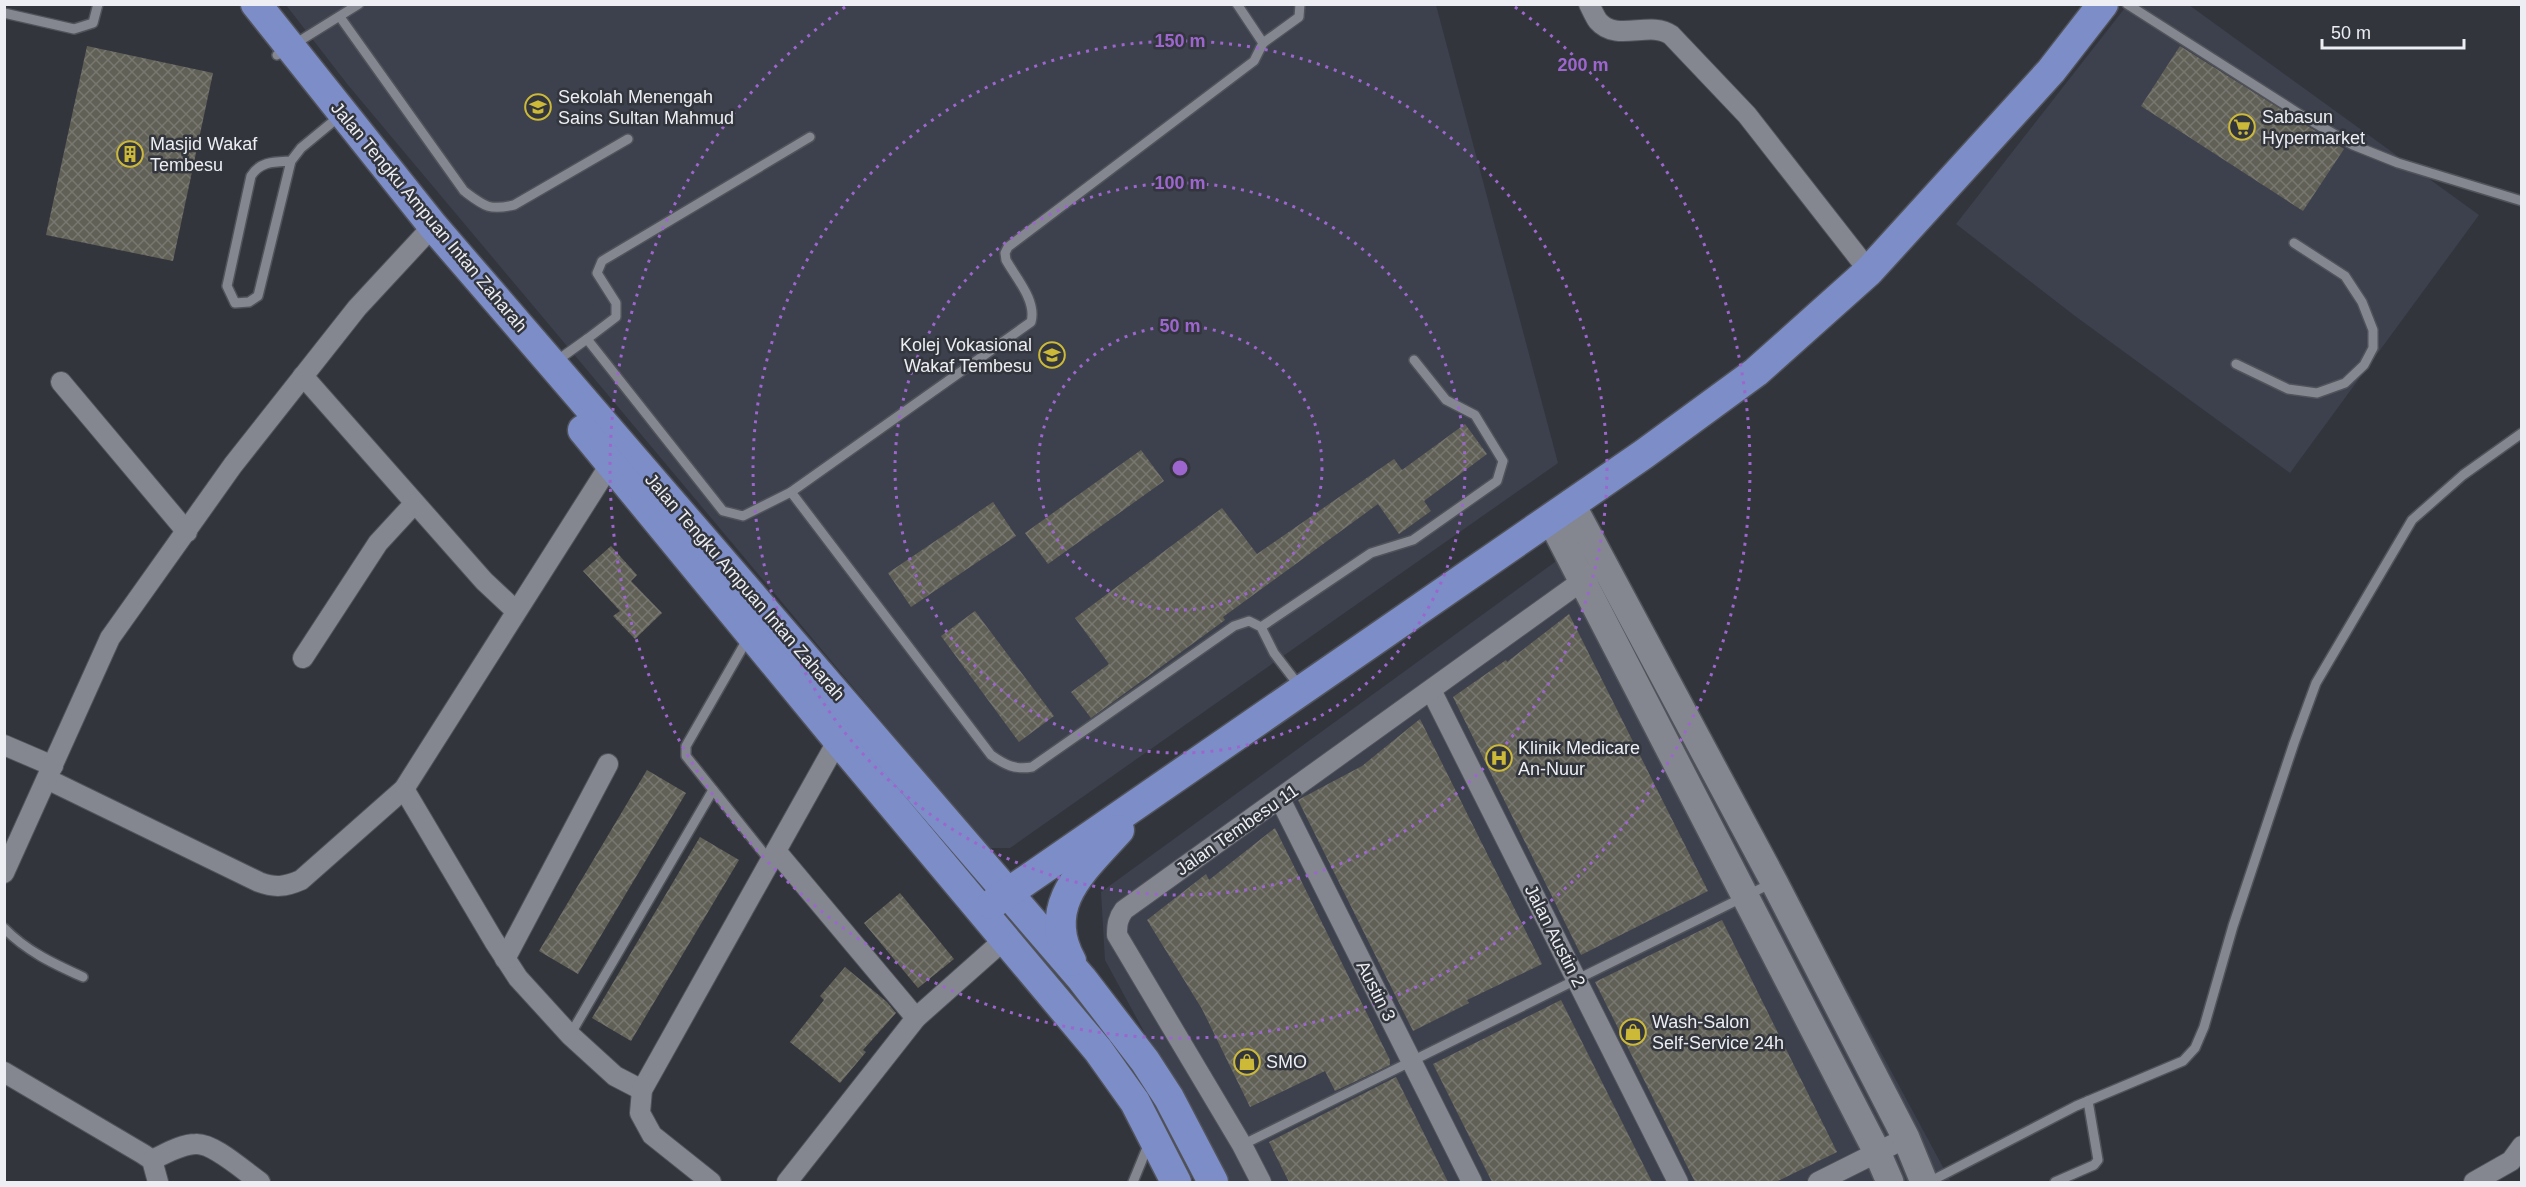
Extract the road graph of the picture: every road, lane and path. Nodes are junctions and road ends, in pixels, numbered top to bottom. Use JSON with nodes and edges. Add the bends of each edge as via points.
{"nodes":[{"id":1,"x":98,"y":4,"type":"edge"},
{"id":2,"x":237,"y":4,"type":"edge"},
{"id":3,"x":256,"y":4,"type":"edge"},
{"id":4,"x":359,"y":4,"type":"edge"},
{"id":5,"x":1237,"y":4,"type":"edge"},
{"id":6,"x":1300,"y":4,"type":"edge"},
{"id":7,"x":1589,"y":4,"type":"edge"},
{"id":8,"x":2103,"y":4,"type":"edge"},
{"id":9,"x":2127,"y":4,"type":"edge"},
{"id":10,"x":4,"y":13,"type":"edge"},
{"id":11,"x":340,"y":17,"type":"junction"},
{"id":12,"x":1263,"y":43,"type":"junction"},
{"id":13,"x":283,"y":52,"type":"junction"},
{"id":14,"x":337,"y":119,"type":"junction"},
{"id":15,"x":810,"y":137,"type":"dead end"},
{"id":16,"x":628,"y":139,"type":"dead end"},
{"id":17,"x":291,"y":161,"type":"junction"},
{"id":18,"x":2522,"y":201,"type":"edge"},
{"id":19,"x":428,"y":230,"type":"junction"},
{"id":20,"x":2294,"y":243,"type":"dead end"},
{"id":21,"x":1869,"y":272,"type":"junction"},
{"id":22,"x":587,"y":339,"type":"junction"},
{"id":23,"x":1414,"y":360,"type":"dead end"},
{"id":24,"x":553,"y":364,"type":"junction"},
{"id":25,"x":2236,"y":364,"type":"dead end"},
{"id":26,"x":303,"y":376,"type":"junction"},
{"id":27,"x":61,"y":382,"type":"dead end"},
{"id":28,"x":2522,"y":434,"type":"edge"},
{"id":29,"x":618,"y":456,"type":"junction"},
{"id":30,"x":791,"y":492,"type":"junction"},
{"id":31,"x":414,"y":504,"type":"junction"},
{"id":32,"x":1560,"y":510,"type":"junction"},
{"id":33,"x":187,"y":532,"type":"junction"},
{"id":34,"x":1604,"y":565,"type":"junction"},
{"id":35,"x":1582,"y":581,"type":"junction"},
{"id":36,"x":516,"y":611,"type":"junction"},
{"id":37,"x":1261,"y":627,"type":"junction"},
{"id":38,"x":751,"y":634,"type":"junction"},
{"id":39,"x":303,"y":658,"type":"dead end"},
{"id":40,"x":1302,"y":689,"type":"junction"},
{"id":41,"x":1431,"y":690,"type":"junction"},
{"id":42,"x":838,"y":740,"type":"junction"},
{"id":43,"x":4,"y":745,"type":"edge"},
{"id":44,"x":608,"y":764,"type":"dead end"},
{"id":45,"x":50,"y":772,"type":"junction"},
{"id":46,"x":404,"y":789,"type":"junction"},
{"id":47,"x":713,"y":790,"type":"junction"},
{"id":48,"x":1148,"y":796,"type":"junction"},
{"id":49,"x":1280,"y":799,"type":"junction"},
{"id":50,"x":965,"y":844,"type":"junction"},
{"id":51,"x":773,"y":857,"type":"junction"},
{"id":52,"x":1056,"y":859,"type":"junction"},
{"id":53,"x":4,"y":873,"type":"edge"},
{"id":54,"x":1773,"y":882,"type":"junction"},
{"id":55,"x":1007,"y":893,"type":"junction"},
{"id":56,"x":1746,"y":896,"type":"junction"},
{"id":57,"x":981,"y":912,"type":"junction"},
{"id":58,"x":4,"y":927,"type":"edge"},
{"id":59,"x":1005,"y":939,"type":"junction"},
{"id":60,"x":505,"y":959,"type":"junction"},
{"id":61,"x":83,"y":976,"type":"dead end"},
{"id":62,"x":1082,"y":979,"type":"junction"},
{"id":63,"x":1576,"y":980,"type":"junction"},
{"id":64,"x":916,"y":1018,"type":"junction"},
{"id":65,"x":570,"y":1035,"type":"junction"},
{"id":66,"x":1411,"y":1061,"type":"junction"},
{"id":67,"x":4,"y":1072,"type":"edge"},
{"id":68,"x":642,"y":1090,"type":"junction"},
{"id":69,"x":2088,"y":1101,"type":"junction"},
{"id":70,"x":1152,"y":1136,"type":"junction"},
{"id":71,"x":1906,"y":1138,"type":"junction"},
{"id":72,"x":1242,"y":1145,"type":"junction"},
{"id":73,"x":2522,"y":1146,"type":"edge"},
{"id":74,"x":1877,"y":1152,"type":"junction"},
{"id":75,"x":152,"y":1160,"type":"junction"},
{"id":76,"x":158,"y":1182,"type":"edge"},
{"id":77,"x":260,"y":1182,"type":"edge"},
{"id":78,"x":711,"y":1182,"type":"edge"},
{"id":79,"x":787,"y":1182,"type":"edge"},
{"id":80,"x":1133,"y":1182,"type":"edge"},
{"id":81,"x":1176,"y":1182,"type":"edge"},
{"id":82,"x":1213,"y":1182,"type":"edge"},
{"id":83,"x":1261,"y":1182,"type":"edge"},
{"id":84,"x":1472,"y":1182,"type":"edge"},
{"id":85,"x":1678,"y":1182,"type":"edge"},
{"id":86,"x":1818,"y":1182,"type":"edge"},
{"id":87,"x":1890,"y":1182,"type":"edge"},
{"id":88,"x":1923,"y":1182,"type":"edge"},
{"id":89,"x":1929,"y":1182,"type":"edge"},
{"id":90,"x":2055,"y":1182,"type":"edge"},
{"id":91,"x":2474,"y":1182,"type":"edge"}],
"edges":[{"from":1,"to":10,"type":"lane","via":[[93,23],[74,29]]},
{"from":2,"to":13,"type":"main road","name":"Jalan Tengku Ampuan Intan Zaharah"},
{"from":3,"to":13,"type":"main road","name":"Jalan Tengku Ampuan Intan Zaharah"},
{"from":4,"to":11,"type":"lane"},
{"from":5,"to":12,"type":"lane"},
{"from":6,"to":12,"type":"lane","via":[[1299,16]]},
{"from":7,"to":21,"type":"street","via":[[1605,27],[1620,31],[1660,29],[1671,35],[1748,115]]},
{"from":8,"to":21,"type":"main road","via":[[2051,70]]},
{"from":9,"to":18,"type":"lane","via":[[2353,145]]},
{"from":11,"to":13,"type":"lane"},
{"from":11,"to":16,"type":"lane","via":[[464,191],[486,207],[514,205]]},
{"from":12,"to":30,"type":"lane","via":[[1254,61],[1008,247],[1006,260],[1032,304],[1031,322]]},
{"from":13,"to":14,"type":"main road","name":"Jalan Tengku Ampuan Intan Zaharah"},
{"from":14,"to":17,"type":"lane"},
{"from":14,"to":19,"type":"main road","name":"Jalan Tengku Ampuan Intan Zaharah"},
{"from":15,"to":22,"type":"lane","via":[[602,261],[597,273],[616,303],[616,317]]},
{"from":17,"to":17,"type":"lane","via":[[258,297],[235,303],[227,286],[251,176],[255,168],[266,163]]},
{"from":19,"to":24,"type":"main road","name":"Jalan Tengku Ampuan Intan Zaharah"},
{"from":19,"to":26,"type":"street","via":[[357,308]]},
{"from":19,"to":29,"type":"main road","name":"Jalan Tengku Ampuan Intan Zaharah"},
{"from":20,"to":25,"type":"lane","via":[[2345,276],[2362,302],[2373,330],[2373,348],[2364,365],[2345,383],[2317,393],[2288,389]]},
{"from":21,"to":32,"type":"main road","via":[[1756,372]]},
{"from":22,"to":24,"type":"lane"},
{"from":22,"to":30,"type":"lane","via":[[723,511],[743,516]]},
{"from":23,"to":37,"type":"lane","via":[[1446,400],[1474,415],[1503,461],[1497,481],[1413,540],[1371,554]]},
{"from":24,"to":29,"type":"main road","name":"Jalan Tengku Ampuan Intan Zaharah"},
{"from":26,"to":31,"type":"street"},
{"from":26,"to":33,"type":"street","via":[[233,465]]},
{"from":27,"to":33,"type":"street"},
{"from":28,"to":69,"type":"lane","via":[[2463,475],[2412,520],[2316,683],[2195,1048],[2183,1061]]},
{"from":29,"to":36,"type":"street"},
{"from":29,"to":38,"type":"main road","name":"Jalan Tengku Ampuan Intan Zaharah"},
{"from":29,"to":50,"type":"main road","name":"Jalan Tengku Ampuan Intan Zaharah"},
{"from":30,"to":37,"type":"lane","via":[[992,755],[1006,766],[1032,767],[1234,626],[1249,621]]},
{"from":31,"to":36,"type":"street"},
{"from":31,"to":39,"type":"street","via":[[378,543]]},
{"from":32,"to":34,"type":"street"},
{"from":32,"to":35,"type":"street"},
{"from":32,"to":40,"type":"main road"},
{"from":33,"to":45,"type":"street","via":[[110,638]]},
{"from":34,"to":35,"type":"street","name":"Jalan Tembesu 11"},
{"from":34,"to":54,"type":"street"},
{"from":35,"to":41,"type":"street","name":"Jalan Tembesu 11"},
{"from":35,"to":56,"type":"street"},
{"from":36,"to":46,"type":"street"},
{"from":37,"to":40,"type":"lane","via":[[1274,653]]},
{"from":38,"to":42,"type":"main road","name":"Jalan Tengku Ampuan Intan Zaharah"},
{"from":38,"to":47,"type":"lane","via":[[686,746],[686,756]]},
{"from":40,"to":48,"type":"main road"},
{"from":41,"to":49,"type":"street","name":"Jalan Tembesu 11"},
{"from":41,"to":63,"type":"street","name":"Jalan Austin 2"},
{"from":42,"to":51,"type":"street"},
{"from":42,"to":57,"type":"main road","name":"Jalan Tengku Ampuan Intan Zaharah"},
{"from":43,"to":45,"type":"street"},
{"from":44,"to":60,"type":"street"},
{"from":45,"to":46,"type":"street","via":[[259,882],[281,887],[301,880]]},
{"from":45,"to":53,"type":"street"},
{"from":46,"to":60,"type":"street"},
{"from":47,"to":51,"type":"lane"},
{"from":47,"to":65,"type":"lane"},
{"from":48,"to":52,"type":"main road"},
{"from":48,"to":62,"type":"main road","via":[[1072,883],[1065,898],[1059,927],[1064,948]]},
{"from":49,"to":66,"type":"street","name":"Austin 3"},
{"from":49,"to":72,"type":"street","name":"Jalan Tembesu 11","via":[[1124,909],[1117,924],[1117,935]]},
{"from":50,"to":52,"type":"main road","via":[[988,862],[1007,866]]},
{"from":50,"to":55,"type":"main road","name":"Jalan Tengku Ampuan Intan Zaharah"},
{"from":51,"to":64,"type":"street"},
{"from":51,"to":68,"type":"street"},
{"from":52,"to":55,"type":"main road"},
{"from":54,"to":56,"type":"lane"},
{"from":54,"to":71,"type":"street"},
{"from":55,"to":57,"type":"main road"},
{"from":55,"to":62,"type":"main road","name":"Jalan Tengku Ampuan Intan Zaharah"},
{"from":56,"to":63,"type":"lane"},
{"from":56,"to":74,"type":"street"},
{"from":57,"to":59,"type":"main road","name":"Jalan Tengku Ampuan Intan Zaharah"},
{"from":58,"to":61,"type":"lane","via":[[19,943]]},
{"from":59,"to":64,"type":"street"},
{"from":59,"to":70,"type":"main road","name":"Jalan Tengku Ampuan Intan Zaharah","via":[[1098,1050],[1135,1102]]},
{"from":60,"to":65,"type":"street"},
{"from":62,"to":82,"type":"main road","name":"Jalan Tengku Ampuan Intan Zaharah","via":[[1169,1098]]},
{"from":63,"to":66,"type":"lane"},
{"from":63,"to":85,"type":"street","name":"Jalan Austin 2"},
{"from":64,"to":79,"type":"street"},
{"from":65,"to":68,"type":"street","via":[[615,1076]]},
{"from":66,"to":72,"type":"lane"},
{"from":66,"to":84,"type":"street","name":"Austin 3"},
{"from":67,"to":75,"type":"street"},
{"from":68,"to":78,"type":"street","via":[[640,1113],[652,1135]]},
{"from":69,"to":89,"type":"lane"},
{"from":69,"to":90,"type":"lane","via":[[2097,1160],[2094,1165]]},
{"from":70,"to":80,"type":"lane"},
{"from":70,"to":81,"type":"main road","name":"Jalan Tengku Ampuan Intan Zaharah"},
{"from":71,"to":74,"type":"street"},
{"from":71,"to":88,"type":"street"},
{"from":72,"to":83,"type":"street","name":"Jalan Tembesu 11"},
{"from":73,"to":91,"type":"street","via":[[2511,1161]]},
{"from":74,"to":86,"type":"street"},
{"from":74,"to":87,"type":"street"},
{"from":75,"to":76,"type":"street"},
{"from":75,"to":77,"type":"street","via":[[188,1145],[202,1144]]}]}
